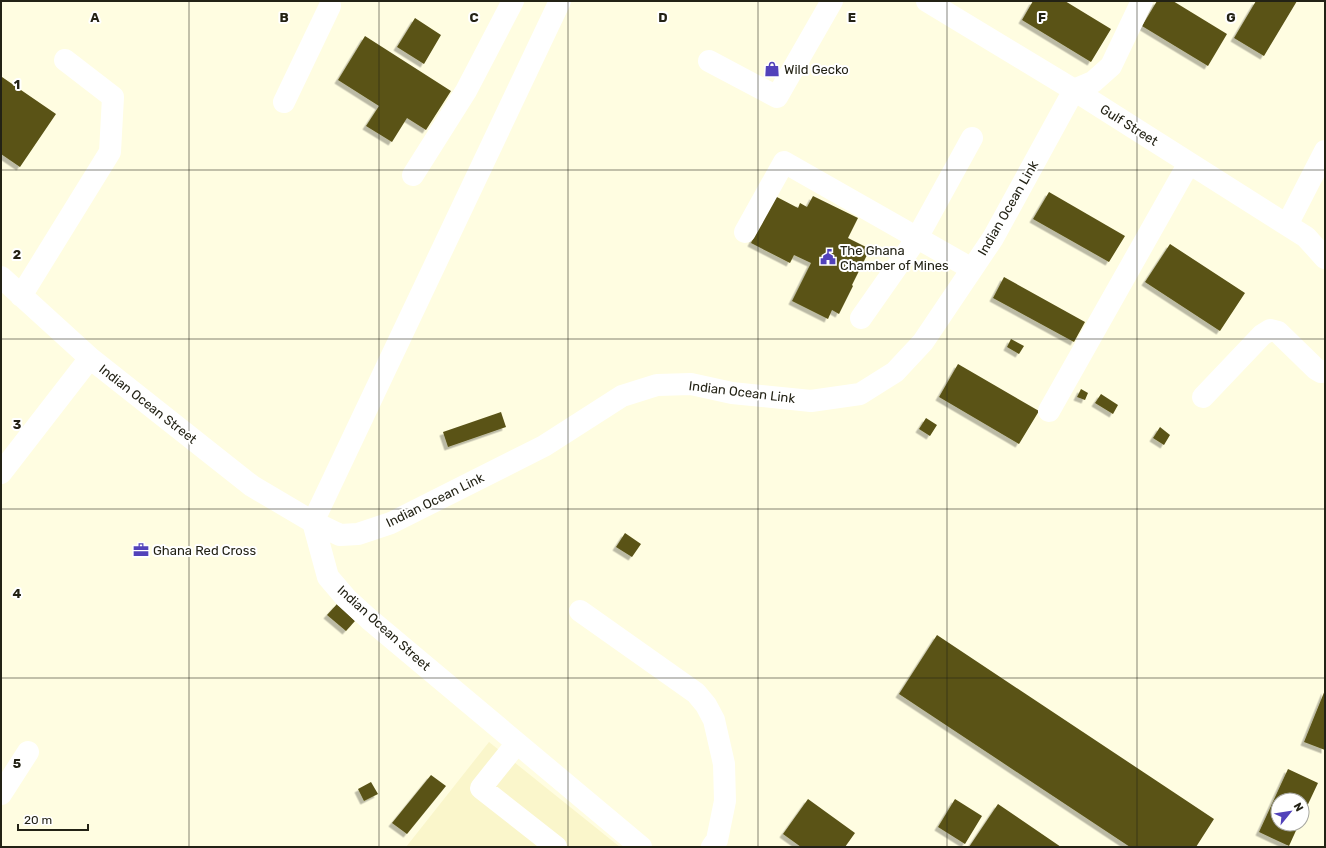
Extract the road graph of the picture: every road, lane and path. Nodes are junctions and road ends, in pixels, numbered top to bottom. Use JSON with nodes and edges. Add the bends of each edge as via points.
{"nodes":[{"id":1,"x":513,"y":1,"type":"edge"},
{"id":2,"x":560,"y":1,"type":"edge"},
{"id":3,"x":832,"y":1,"type":"edge"},
{"id":4,"x":927,"y":1,"type":"edge"},
{"id":5,"x":1142,"y":1,"type":"edge"},
{"id":6,"x":330,"y":6,"type":"dead end"},
{"id":7,"x":65,"y":60,"type":"dead end"},
{"id":8,"x":709,"y":61,"type":"dead end"},
{"id":9,"x":1074,"y":90,"type":"junction"},
{"id":10,"x":284,"y":102,"type":"dead end"},
{"id":11,"x":972,"y":138,"type":"dead end"},
{"id":12,"x":1325,"y":151,"type":"edge"},
{"id":13,"x":1189,"y":163,"type":"junction"},
{"id":14,"x":413,"y":175,"type":"dead end"},
{"id":15,"x":1287,"y":225,"type":"junction"},
{"id":16,"x":745,"y":232,"type":"dead end"},
{"id":17,"x":917,"y":238,"type":"junction"},
{"id":18,"x":1325,"y":258,"type":"edge"},
{"id":19,"x":972,"y":269,"type":"junction"},
{"id":20,"x":1,"y":277,"type":"edge"},
{"id":21,"x":21,"y":296,"type":"junction"},
{"id":22,"x":861,"y":318,"type":"dead end"},
{"id":23,"x":90,"y":358,"type":"junction"},
{"id":24,"x":1325,"y":371,"type":"edge"},
{"id":25,"x":1203,"y":397,"type":"dead end"},
{"id":26,"x":1049,"y":411,"type":"dead end"},
{"id":27,"x":1,"y":473,"type":"edge"},
{"id":28,"x":313,"y":522,"type":"junction"},
{"id":29,"x":580,"y":611,"type":"dead end"},
{"id":30,"x":517,"y":743,"type":"junction"},
{"id":31,"x":28,"y":752,"type":"dead end"},
{"id":32,"x":1,"y":794,"type":"edge"},
{"id":33,"x":556,"y":847,"type":"edge"},
{"id":34,"x":641,"y":847,"type":"edge"},
{"id":35,"x":712,"y":847,"type":"edge"}],
"edges":[{"from":1,"to":14,"type":"street","via":[[466,91]]},
{"from":2,"to":28,"type":"street"},
{"from":3,"to":8,"type":"street","via":[[777,97]]},
{"from":4,"to":9,"type":"street","name":"Gulf Street"},
{"from":5,"to":9,"type":"street","via":[[1111,66],[1093,82]]},
{"from":6,"to":10,"type":"street"},
{"from":7,"to":21,"type":"street","via":[[113,97],[110,152]]},
{"from":9,"to":13,"type":"street","name":"Gulf Street"},
{"from":9,"to":19,"type":"street","name":"Indian Ocean Link","via":[[993,238]]},
{"from":11,"to":17,"type":"street"},
{"from":12,"to":15,"type":"street"},
{"from":13,"to":15,"type":"street","name":"Gulf Street"},
{"from":13,"to":26,"type":"street"},
{"from":15,"to":18,"type":"street","name":"Gulf Street","via":[[1306,237]]},
{"from":16,"to":17,"type":"street","via":[[784,162]]},
{"from":17,"to":19,"type":"street"},
{"from":17,"to":22,"type":"street"},
{"from":19,"to":28,"type":"street","name":"Indian Ocean Link","via":[[923,342],[895,372],[860,394],[811,400],[732,394],[691,384],[658,385],[622,396],[544,446],[391,523],[358,534],[340,535]]},
{"from":20,"to":21,"type":"street","name":"Indian Ocean Street"},
{"from":21,"to":23,"type":"street","name":"Indian Ocean Street"},
{"from":23,"to":27,"type":"street"},
{"from":23,"to":28,"type":"street","name":"Indian Ocean Street","via":[[252,486]]},
{"from":24,"to":25,"type":"street","via":[[1316,369],[1278,332],[1270,330],[1262,334]]},
{"from":28,"to":30,"type":"street","name":"Indian Ocean Street","via":[[328,578],[346,598]]},
{"from":29,"to":35,"type":"street","via":[[692,690],[706,705],[714,720],[724,764],[725,801],[717,840]]},
{"from":30,"to":33,"type":"street","via":[[481,788]]},
{"from":30,"to":34,"type":"street","name":"Indian Ocean Street"},
{"from":31,"to":32,"type":"street"}]}
